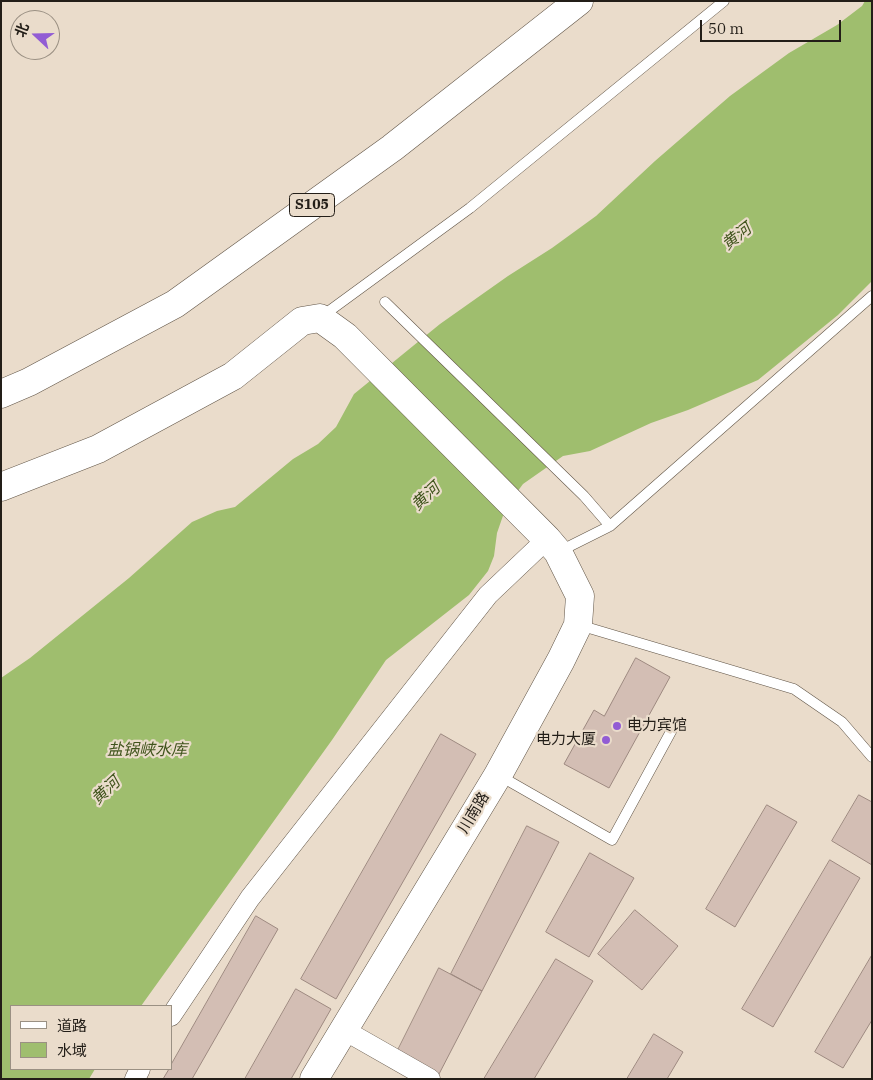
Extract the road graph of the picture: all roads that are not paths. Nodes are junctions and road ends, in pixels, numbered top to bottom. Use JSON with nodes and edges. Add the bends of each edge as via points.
{"nodes":[{"id":1,"x":579,"y":1,"type":"edge"},
{"id":2,"x":724,"y":1,"type":"edge"},
{"id":3,"x":872,"y":296,"type":"edge"},
{"id":4,"x":385,"y":302,"type":"dead end"},
{"id":5,"x":320,"y":318,"type":"junction"},
{"id":6,"x":1,"y":379,"type":"edge"},
{"id":7,"x":28,"y":382,"type":"junction"},
{"id":8,"x":1,"y":394,"type":"edge"},
{"id":9,"x":1,"y":487,"type":"edge"},
{"id":10,"x":610,"y":526,"type":"junction"},
{"id":11,"x":553,"y":545,"type":"junction"},
{"id":12,"x":578,"y":625,"type":"junction"},
{"id":13,"x":674,"y":726,"type":"dead end"},
{"id":14,"x":872,"y":757,"type":"edge"},
{"id":15,"x":498,"y":775,"type":"junction"},
{"id":16,"x":172,"y":1015,"type":"edge"},
{"id":17,"x":344,"y":1030,"type":"junction"},
{"id":18,"x":314,"y":1079,"type":"edge"},
{"id":19,"x":430,"y":1079,"type":"edge"}],
"edges":[{"from":1,"to":7,"type":"main road","number":"S105","via":[[392,148],[175,304]]},
{"from":2,"to":5,"type":"lane","via":[[470,208]]},
{"from":3,"to":10,"type":"lane"},
{"from":4,"to":10,"type":"lane","via":[[584,496]]},
{"from":5,"to":9,"type":"main road","via":[[302,321],[232,376],[106,445]]},
{"from":5,"to":11,"type":"main road","name":"川南路","via":[[345,336]]},
{"from":6,"to":7,"type":"main road"},
{"from":7,"to":8,"type":"main road","number":"S105"},
{"from":10,"to":11,"type":"lane"},
{"from":11,"to":12,"type":"main road","name":"川南路","via":[[580,596]]},
{"from":11,"to":16,"type":"street","via":[[482,603],[250,898]]},
{"from":12,"to":14,"type":"lane","via":[[794,689],[842,722]]},
{"from":12,"to":15,"type":"main road","name":"川南路"},
{"from":13,"to":15,"type":"lane","via":[[612,840]]},
{"from":15,"to":17,"type":"main road","name":"川南路"},
{"from":17,"to":18,"type":"main road","name":"川南路"},
{"from":17,"to":19,"type":"street"}]}
